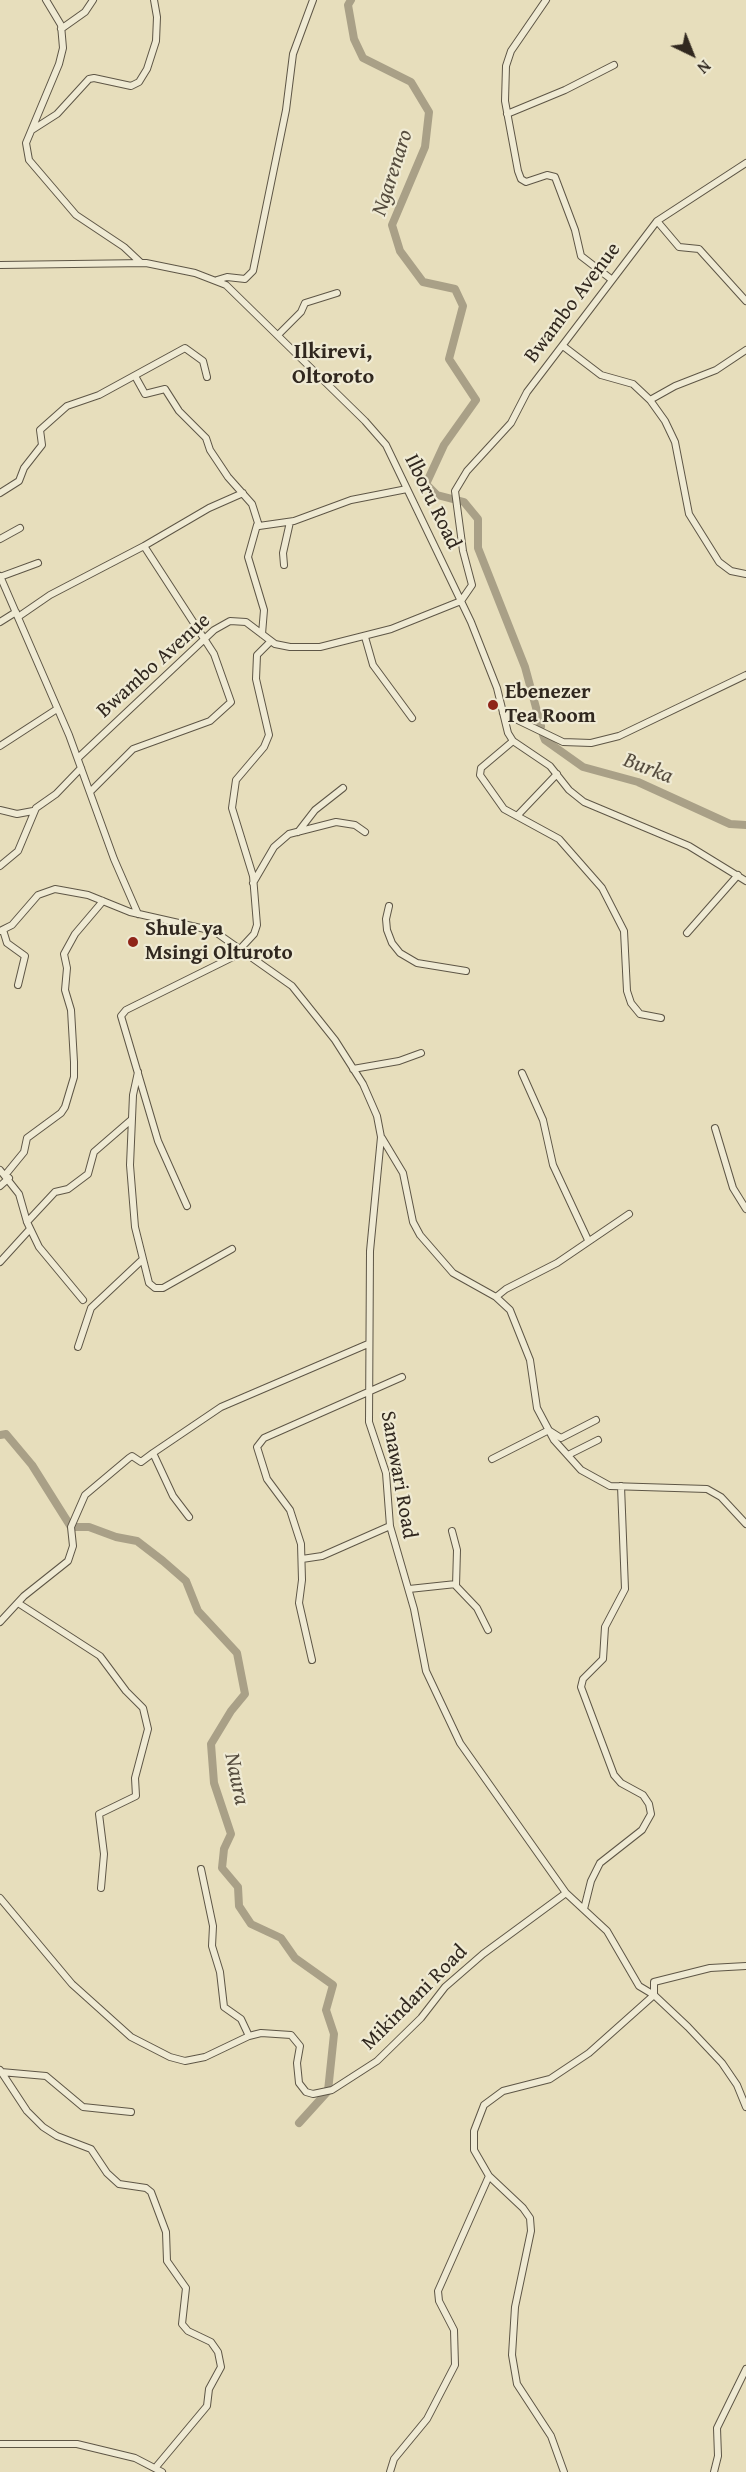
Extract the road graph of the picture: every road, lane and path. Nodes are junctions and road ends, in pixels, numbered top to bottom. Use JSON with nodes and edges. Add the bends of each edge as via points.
{"nodes":[{"id":1,"x":46,"y":0,"type":"edge"},
{"id":2,"x":93,"y":0,"type":"edge"},
{"id":3,"x":154,"y":0,"type":"edge"},
{"id":4,"x":313,"y":0,"type":"edge"},
{"id":5,"x":546,"y":0,"type":"edge"},
{"id":6,"x":61,"y":29,"type":"junction"},
{"id":7,"x":614,"y":65,"type":"dead end"},
{"id":8,"x":507,"y":114,"type":"junction"},
{"id":9,"x":32,"y":131,"type":"junction"},
{"id":10,"x":746,"y":163,"type":"edge"},
{"id":11,"x":657,"y":221,"type":"junction"},
{"id":12,"x":141,"y":263,"type":"junction"},
{"id":13,"x":0,"y":265,"type":"edge"},
{"id":14,"x":611,"y":279,"type":"junction"},
{"id":15,"x":217,"y":280,"type":"junction"},
{"id":16,"x":337,"y":293,"type":"dead end"},
{"id":17,"x":746,"y":301,"type":"edge"},
{"id":18,"x":278,"y":335,"type":"junction"},
{"id":19,"x":563,"y":346,"type":"junction"},
{"id":20,"x":746,"y":350,"type":"edge"},
{"id":21,"x":135,"y":376,"type":"junction"},
{"id":22,"x":207,"y":377,"type":"dead end"},
{"id":23,"x":650,"y":400,"type":"junction"},
{"id":24,"x":407,"y":489,"type":"junction"},
{"id":25,"x":0,"y":493,"type":"edge"},
{"id":26,"x":243,"y":493,"type":"junction"},
{"id":27,"x":290,"y":522,"type":"junction"},
{"id":28,"x":257,"y":525,"type":"junction"},
{"id":29,"x":20,"y":528,"type":"dead end"},
{"id":30,"x":0,"y":539,"type":"edge"},
{"id":31,"x":144,"y":546,"type":"junction"},
{"id":32,"x":38,"y":563,"type":"dead end"},
{"id":33,"x":284,"y":565,"type":"dead end"},
{"id":34,"x":746,"y":574,"type":"edge"},
{"id":35,"x":0,"y":577,"type":"edge"},
{"id":36,"x":461,"y":601,"type":"junction"},
{"id":37,"x":17,"y":614,"type":"junction"},
{"id":38,"x":0,"y":622,"type":"edge"},
{"id":39,"x":261,"y":634,"type":"junction"},
{"id":40,"x":365,"y":637,"type":"junction"},
{"id":41,"x":204,"y":640,"type":"junction"},
{"id":42,"x":270,"y":642,"type":"junction"},
{"id":43,"x":746,"y":675,"type":"edge"},
{"id":44,"x":57,"y":709,"type":"junction"},
{"id":45,"x":503,"y":713,"type":"junction"},
{"id":46,"x":412,"y":718,"type":"dead end"},
{"id":47,"x":513,"y":741,"type":"junction"},
{"id":48,"x":0,"y":746,"type":"edge"},
{"id":49,"x":78,"y":758,"type":"junction"},
{"id":50,"x":81,"y":768,"type":"junction"},
{"id":51,"x":557,"y":774,"type":"junction"},
{"id":52,"x":343,"y":788,"type":"dead end"},
{"id":53,"x":90,"y":792,"type":"junction"},
{"id":54,"x":0,"y":810,"type":"edge"},
{"id":55,"x":34,"y":811,"type":"junction"},
{"id":56,"x":517,"y":816,"type":"junction"},
{"id":57,"x":298,"y":832,"type":"junction"},
{"id":58,"x":365,"y":832,"type":"dead end"},
{"id":59,"x":0,"y":867,"type":"edge"},
{"id":60,"x":738,"y":875,"type":"junction"},
{"id":61,"x":746,"y":881,"type":"edge"},
{"id":62,"x":253,"y":883,"type":"junction"},
{"id":63,"x":103,"y":901,"type":"junction"},
{"id":64,"x":389,"y":906,"type":"dead end"},
{"id":65,"x":138,"y":914,"type":"junction"},
{"id":66,"x":2,"y":930,"type":"edge"},
{"id":67,"x":687,"y":933,"type":"dead end"},
{"id":68,"x":243,"y":949,"type":"junction"},
{"id":69,"x":466,"y":971,"type":"dead end"},
{"id":70,"x":18,"y":985,"type":"dead end"},
{"id":71,"x":661,"y":1017,"type":"dead end"},
{"id":72,"x":421,"y":1053,"type":"dead end"},
{"id":73,"x":353,"y":1069,"type":"junction"},
{"id":74,"x":138,"y":1071,"type":"junction"},
{"id":75,"x":522,"y":1073,"type":"dead end"},
{"id":76,"x":131,"y":1119,"type":"junction"},
{"id":77,"x":715,"y":1128,"type":"dead end"},
{"id":78,"x":381,"y":1137,"type":"junction"},
{"id":79,"x":5,"y":1174,"type":"edge"},
{"id":80,"x":0,"y":1186,"type":"edge"},
{"id":81,"x":186,"y":1206,"type":"dead end"},
{"id":82,"x":746,"y":1209,"type":"edge"},
{"id":83,"x":629,"y":1214,"type":"dead end"},
{"id":84,"x":27,"y":1222,"type":"junction"},
{"id":85,"x":30,"y":1229,"type":"junction"},
{"id":86,"x":588,"y":1240,"type":"junction"},
{"id":87,"x":231,"y":1249,"type":"dead end"},
{"id":88,"x":142,"y":1260,"type":"junction"},
{"id":89,"x":0,"y":1262,"type":"edge"},
{"id":90,"x":496,"y":1297,"type":"junction"},
{"id":91,"x":83,"y":1300,"type":"dead end"},
{"id":92,"x":368,"y":1344,"type":"junction"},
{"id":93,"x":78,"y":1347,"type":"dead end"},
{"id":94,"x":402,"y":1377,"type":"dead end"},
{"id":95,"x":368,"y":1391,"type":"junction"},
{"id":96,"x":596,"y":1420,"type":"dead end"},
{"id":97,"x":549,"y":1430,"type":"junction"},
{"id":98,"x":598,"y":1440,"type":"dead end"},
{"id":99,"x":153,"y":1453,"type":"junction"},
{"id":100,"x":568,"y":1455,"type":"junction"},
{"id":101,"x":492,"y":1459,"type":"dead end"},
{"id":102,"x":621,"y":1486,"type":"junction"},
{"id":103,"x":189,"y":1517,"type":"dead end"},
{"id":104,"x":746,"y":1524,"type":"edge"},
{"id":105,"x":390,"y":1526,"type":"junction"},
{"id":106,"x":452,"y":1531,"type":"dead end"},
{"id":107,"x":302,"y":1559,"type":"junction"},
{"id":108,"x":456,"y":1584,"type":"junction"},
{"id":109,"x":409,"y":1589,"type":"junction"},
{"id":110,"x":18,"y":1603,"type":"junction"},
{"id":111,"x":0,"y":1622,"type":"edge"},
{"id":112,"x":488,"y":1630,"type":"dead end"},
{"id":113,"x":312,"y":1660,"type":"dead end"},
{"id":114,"x":201,"y":1869,"type":"dead end"},
{"id":115,"x":102,"y":1888,"type":"dead end"},
{"id":116,"x":566,"y":1893,"type":"junction"},
{"id":117,"x":0,"y":1898,"type":"edge"},
{"id":118,"x":584,"y":1909,"type":"junction"},
{"id":119,"x":746,"y":1966,"type":"edge"},
{"id":120,"x":654,"y":1995,"type":"junction"},
{"id":121,"x":249,"y":2036,"type":"junction"},
{"id":122,"x":1,"y":2071,"type":"edge"},
{"id":123,"x":746,"y":2107,"type":"edge"},
{"id":124,"x":131,"y":2112,"type":"dead end"},
{"id":125,"x":489,"y":2176,"type":"junction"},
{"id":126,"x":746,"y":2369,"type":"edge"},
{"id":127,"x":0,"y":2444,"type":"edge"},
{"id":128,"x":159,"y":2470,"type":"edge"},
{"id":129,"x":390,"y":2472,"type":"edge"},
{"id":130,"x":564,"y":2472,"type":"edge"},
{"id":131,"x":714,"y":2472,"type":"edge"}],
"edges":[{"from":1,"to":6,"type":"street"},
{"from":2,"to":6,"type":"street","via":[[85,12]]},
{"from":3,"to":9,"type":"street","via":[[156,41],[139,82],[130,86],[89,79],[57,114]]},
{"from":4,"to":15,"type":"street","via":[[293,54],[284,121],[253,271],[245,279]]},
{"from":5,"to":8,"type":"street","via":[[507,60]]},
{"from":6,"to":9,"type":"street","via":[[63,48],[59,64]]},
{"from":7,"to":8,"type":"street"},
{"from":8,"to":14,"type":"street","via":[[519,176],[526,182],[547,175],[555,177],[581,256]]},
{"from":9,"to":12,"type":"street","via":[[26,149],[34,168],[81,220]]},
{"from":10,"to":11,"type":"street","name":"Bwambo Avenue"},
{"from":11,"to":14,"type":"street","name":"Bwambo Avenue"},
{"from":11,"to":17,"type":"street","via":[[679,247],[699,249]]},
{"from":12,"to":13,"type":"street","name":"Ilboru Road"},
{"from":12,"to":15,"type":"street","name":"Ilboru Road"},
{"from":14,"to":19,"type":"street","name":"Bwambo Avenue"},
{"from":15,"to":18,"type":"street","name":"Ilboru Road"},
{"from":16,"to":18,"type":"street","via":[[305,303]]},
{"from":18,"to":24,"type":"street","name":"Ilboru Road","via":[[381,437]]},
{"from":19,"to":23,"type":"street","via":[[601,375],[633,384]]},
{"from":19,"to":36,"type":"street","name":"Bwambo Avenue","via":[[527,392],[511,423],[467,471],[455,491],[472,585]]},
{"from":20,"to":23,"type":"street","via":[[716,370]]},
{"from":21,"to":22,"type":"street","via":[[186,348],[203,361]]},
{"from":21,"to":25,"type":"street","via":[[58,411],[40,430],[42,446],[19,481]]},
{"from":21,"to":26,"type":"street","via":[[145,394],[166,391],[179,411],[206,438],[228,477]]},
{"from":23,"to":34,"type":"street","via":[[675,442],[689,514],[719,562],[732,572]]},
{"from":24,"to":27,"type":"street","via":[[351,500]]},
{"from":24,"to":36,"type":"street","name":"Ilboru Road"},
{"from":26,"to":28,"type":"street","via":[[254,507]]},
{"from":26,"to":31,"type":"street"},
{"from":27,"to":28,"type":"street"},
{"from":27,"to":33,"type":"street"},
{"from":28,"to":39,"type":"street","via":[[248,557],[264,610]]},
{"from":29,"to":30,"type":"street"},
{"from":31,"to":37,"type":"street"},
{"from":31,"to":41,"type":"street"},
{"from":32,"to":35,"type":"street"},
{"from":35,"to":37,"type":"street"},
{"from":36,"to":40,"type":"street"},
{"from":36,"to":45,"type":"street","name":"Ilboru Road"},
{"from":37,"to":38,"type":"street"},
{"from":37,"to":44,"type":"street"},
{"from":39,"to":41,"type":"street","name":"Bwambo Avenue","via":[[246,622],[230,621]]},
{"from":39,"to":42,"type":"street","name":"Bwambo Avenue"},
{"from":40,"to":42,"type":"street","via":[[305,648]]},
{"from":40,"to":46,"type":"street","via":[[373,665]]},
{"from":41,"to":49,"type":"street","name":"Bwambo Avenue"},
{"from":41,"to":53,"type":"street","via":[[216,659],[231,704],[210,721],[138,746]]},
{"from":42,"to":62,"type":"street","via":[[257,655],[256,679],[269,735],[264,747],[236,780],[232,808]]},
{"from":43,"to":45,"type":"street","via":[[619,736],[591,743],[563,742]]},
{"from":44,"to":48,"type":"street"},
{"from":44,"to":49,"type":"street"},
{"from":45,"to":47,"type":"street","name":"Ilboru Road"},
{"from":47,"to":51,"type":"street"},
{"from":47,"to":56,"type":"street","via":[[479,770],[504,809]]},
{"from":49,"to":50,"type":"street"},
{"from":50,"to":53,"type":"street"},
{"from":50,"to":55,"type":"street"},
{"from":51,"to":56,"type":"street"},
{"from":51,"to":60,"type":"street","via":[[584,802],[667,836]]},
{"from":52,"to":57,"type":"street","via":[[315,810]]},
{"from":53,"to":65,"type":"street"},
{"from":54,"to":55,"type":"street","via":[[17,814]]},
{"from":55,"to":59,"type":"street","via":[[18,850]]},
{"from":56,"to":71,"type":"street","via":[[559,839],[605,893],[624,932],[631,1003],[640,1014]]},
{"from":57,"to":58,"type":"street","via":[[336,822],[355,825]]},
{"from":57,"to":62,"type":"street","via":[[289,834],[274,847]]},
{"from":60,"to":61,"type":"street"},
{"from":60,"to":67,"type":"street"},
{"from":62,"to":68,"type":"street","via":[[257,928]]},
{"from":63,"to":65,"type":"street","name":"Sanawari Road"},
{"from":63,"to":66,"type":"street","name":"Sanawari Road","via":[[66,890],[49,890]]},
{"from":63,"to":79,"type":"street","via":[[64,954],[74,1062],[65,1107],[27,1138],[24,1152]]},
{"from":64,"to":69,"type":"street","via":[[387,930],[400,953],[417,963]]},
{"from":65,"to":68,"type":"street","name":"Sanawari Road","via":[[208,929]]},
{"from":66,"to":70,"type":"street","via":[[8,943],[25,956]]},
{"from":68,"to":73,"type":"street","name":"Sanawari Road","via":[[297,992]]},
{"from":68,"to":74,"type":"street","via":[[123,1013],[121,1019]]},
{"from":72,"to":73,"type":"street"},
{"from":73,"to":78,"type":"street","name":"Sanawari Road","via":[[374,1105]]},
{"from":74,"to":76,"type":"street"},
{"from":74,"to":81,"type":"street","via":[[158,1141]]},
{"from":75,"to":86,"type":"street","via":[[543,1120],[554,1165]]},
{"from":76,"to":84,"type":"street","via":[[94,1152],[88,1174],[68,1189],[55,1192]]},
{"from":76,"to":88,"type":"street","via":[[132,1191]]},
{"from":77,"to":82,"type":"street","via":[[733,1188]]},
{"from":78,"to":90,"type":"street","via":[[403,1173],[413,1222],[420,1235],[453,1273]]},
{"from":78,"to":92,"type":"street","name":"Sanawari Road","via":[[374,1196]]},
{"from":79,"to":80,"type":"street"},
{"from":79,"to":84,"type":"street","via":[[19,1194]]},
{"from":83,"to":86,"type":"street"},
{"from":84,"to":85,"type":"street"},
{"from":85,"to":89,"type":"street"},
{"from":85,"to":91,"type":"street","via":[[44,1254]]},
{"from":86,"to":90,"type":"street","via":[[557,1263]]},
{"from":87,"to":88,"type":"street","via":[[158,1288],[150,1282]]},
{"from":88,"to":93,"type":"street","via":[[91,1308]]},
{"from":90,"to":97,"type":"street","via":[[510,1310],[521,1333],[530,1360],[537,1408]]},
{"from":92,"to":95,"type":"street","name":"Sanawari Road"},
{"from":92,"to":99,"type":"street","via":[[221,1407]]},
{"from":94,"to":95,"type":"street"},
{"from":95,"to":105,"type":"street","name":"Sanawari Road","via":[[369,1422],[386,1473]]},
{"from":95,"to":107,"type":"street","via":[[264,1438],[257,1447],[267,1479],[290,1510]]},
{"from":96,"to":97,"type":"street","via":[[561,1438]]},
{"from":97,"to":100,"type":"street"},
{"from":97,"to":101,"type":"street"},
{"from":98,"to":100,"type":"street"},
{"from":99,"to":103,"type":"street","via":[[172,1496]]},
{"from":99,"to":110,"type":"street","via":[[141,1462],[132,1456],[85,1496],[71,1527],[73,1546],[68,1561]]},
{"from":100,"to":102,"type":"street","via":[[581,1470],[610,1486]]},
{"from":102,"to":104,"type":"street","via":[[707,1489],[721,1497]]},
{"from":102,"to":118,"type":"street","via":[[625,1589],[604,1630],[603,1659],[583,1679],[581,1687],[614,1775],[647,1799],[651,1814],[642,1830],[600,1863]]},
{"from":105,"to":107,"type":"street","via":[[322,1556]]},
{"from":105,"to":109,"type":"street","name":"Sanawari Road"},
{"from":106,"to":108,"type":"street","via":[[458,1550]]},
{"from":107,"to":113,"type":"street","via":[[299,1603]]},
{"from":108,"to":109,"type":"street"},
{"from":108,"to":112,"type":"street","via":[[477,1608]]},
{"from":109,"to":116,"type":"street","name":"Sanawari Road","via":[[426,1671],[448,1720],[460,1743]]},
{"from":110,"to":111,"type":"street"},
{"from":110,"to":115,"type":"street","via":[[100,1656],[143,1708],[148,1729],[135,1778],[136,1796],[99,1814],[104,1854]]},
{"from":114,"to":121,"type":"street","via":[[224,2007],[241,2019]]},
{"from":116,"to":118,"type":"street","name":"Sanawari Road"},
{"from":116,"to":121,"type":"street","name":"Mikindani Road","via":[[445,1987],[421,2018],[377,2061],[332,2090],[313,2094],[301,2088],[297,2063],[300,2046],[291,2035],[269,2032]]},
{"from":117,"to":121,"type":"street","name":"Mikindani Road","via":[[72,1984],[131,2037],[185,2061],[205,2057]]},
{"from":118,"to":120,"type":"street","name":"Sanawari Road","via":[[606,1931],[639,1986]]},
{"from":119,"to":120,"type":"street","via":[[710,1968],[654,1982]]},
{"from":120,"to":123,"type":"street","name":"Sanawari Road","via":[[722,2063]]},
{"from":120,"to":125,"type":"street","via":[[589,2054],[550,2079],[489,2099],[474,2131],[477,2157]]},
{"from":122,"to":124,"type":"street","via":[[46,2076],[83,2107]]},
{"from":122,"to":128,"type":"street","via":[[27,2111],[43,2127],[91,2149],[119,2184],[151,2192],[166,2232],[167,2261],[186,2288],[182,2324],[211,2342],[218,2352],[221,2367],[209,2389],[207,2406]]},
{"from":125,"to":129,"type":"street","via":[[438,2291],[454,2330],[456,2358],[452,2373],[427,2419],[394,2459]]},
{"from":125,"to":130,"type":"street","via":[[530,2218],[531,2231],[515,2307],[512,2355],[517,2384],[551,2436]]},
{"from":126,"to":131,"type":"street","via":[[717,2427]]},
{"from":127,"to":128,"type":"street","via":[[77,2444],[135,2458]]}]}
